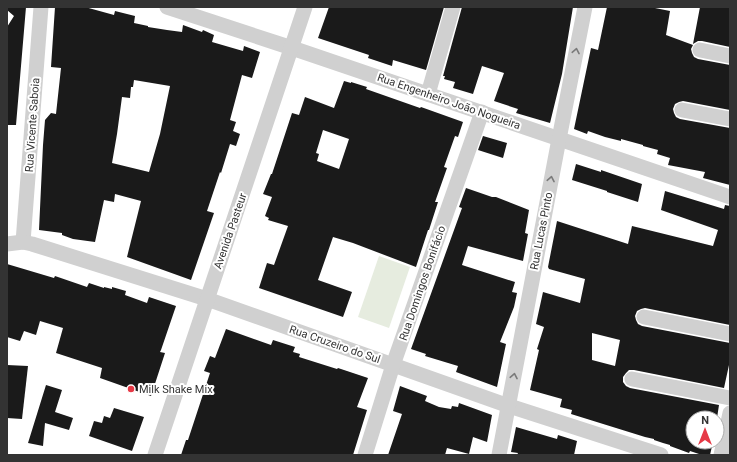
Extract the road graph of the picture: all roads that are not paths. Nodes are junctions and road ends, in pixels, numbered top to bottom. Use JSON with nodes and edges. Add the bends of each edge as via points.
{"nodes":[{"id":1,"x":41,"y":7,"type":"edge"},
{"id":2,"x":167,"y":7,"type":"edge"},
{"id":3,"x":305,"y":7,"type":"edge"},
{"id":4,"x":453,"y":7,"type":"edge"},
{"id":5,"x":585,"y":7,"type":"edge"},
{"id":6,"x":292,"y":48,"type":"junction"},
{"id":7,"x":700,"y":50,"type":"dead end"},
{"id":8,"x":730,"y":56,"type":"edge"},
{"id":9,"x":428,"y":94,"type":"junction"},
{"id":10,"x":682,"y":110,"type":"dead end"},
{"id":11,"x":482,"y":112,"type":"junction"},
{"id":12,"x":730,"y":119,"type":"edge"},
{"id":13,"x":559,"y":139,"type":"junction"},
{"id":14,"x":730,"y":197,"type":"edge"},
{"id":15,"x":24,"y":242,"type":"junction"},
{"id":16,"x":7,"y":244,"type":"edge"},
{"id":17,"x":207,"y":299,"type":"junction"},
{"id":18,"x":644,"y":317,"type":"dead end"},
{"id":19,"x":730,"y":334,"type":"edge"},
{"id":20,"x":394,"y":365,"type":"junction"},
{"id":21,"x":632,"y":379,"type":"dead end"},
{"id":22,"x":730,"y":398,"type":"edge"},
{"id":23,"x":508,"y":406,"type":"junction"},
{"id":24,"x":730,"y":413,"type":"edge"},
{"id":25,"x":155,"y":455,"type":"edge"},
{"id":26,"x":365,"y":455,"type":"edge"},
{"id":27,"x":499,"y":455,"type":"edge"},
{"id":28,"x":661,"y":455,"type":"edge"},
{"id":29,"x":721,"y":455,"type":"edge"}],
"edges":[{"from":1,"to":15,"type":"street","name":"Rua Vicente Saboia"},
{"from":2,"to":6,"type":"street","name":"Rua Engenheiro João Nogueira"},
{"from":3,"to":6,"type":"street","name":"Avenida Pasteur"},
{"from":4,"to":9,"type":"street"},
{"from":13,"to":5,"type":"street","name":"Rua Lucas Pinto","one_way":true},
{"from":6,"to":9,"type":"street","name":"Rua Engenheiro João Nogueira"},
{"from":6,"to":17,"type":"street","name":"Avenida Pasteur"},
{"from":7,"to":8,"type":"street"},
{"from":9,"to":11,"type":"street","name":"Rua Engenheiro João Nogueira"},
{"from":10,"to":12,"type":"street"},
{"from":11,"to":13,"type":"street","name":"Rua Engenheiro João Nogueira"},
{"from":11,"to":20,"type":"street","name":"Rua Domingos Bonifácio"},
{"from":13,"to":14,"type":"street","name":"Rua Engenheiro João Nogueira"},
{"from":23,"to":13,"type":"street","name":"Rua Lucas Pinto","one_way":true},
{"from":15,"to":16,"type":"street","name":"Rua Cruzeiro do Sul"},
{"from":15,"to":17,"type":"street","name":"Rua Cruzeiro do Sul"},
{"from":17,"to":20,"type":"street","name":"Rua Cruzeiro do Sul"},
{"from":17,"to":25,"type":"street","name":"Avenida Pasteur"},
{"from":18,"to":19,"type":"street"},
{"from":20,"to":23,"type":"street","name":"Rua Cruzeiro do Sul"},
{"from":20,"to":26,"type":"street","name":"Rua Domingos Bonifácio"},
{"from":21,"to":22,"type":"street"},
{"from":23,"to":27,"type":"street","name":"Rua Lucas Pinto"},
{"from":23,"to":28,"type":"street","name":"Rua Cruzeiro do Sul"},
{"from":24,"to":29,"type":"street"}]}
